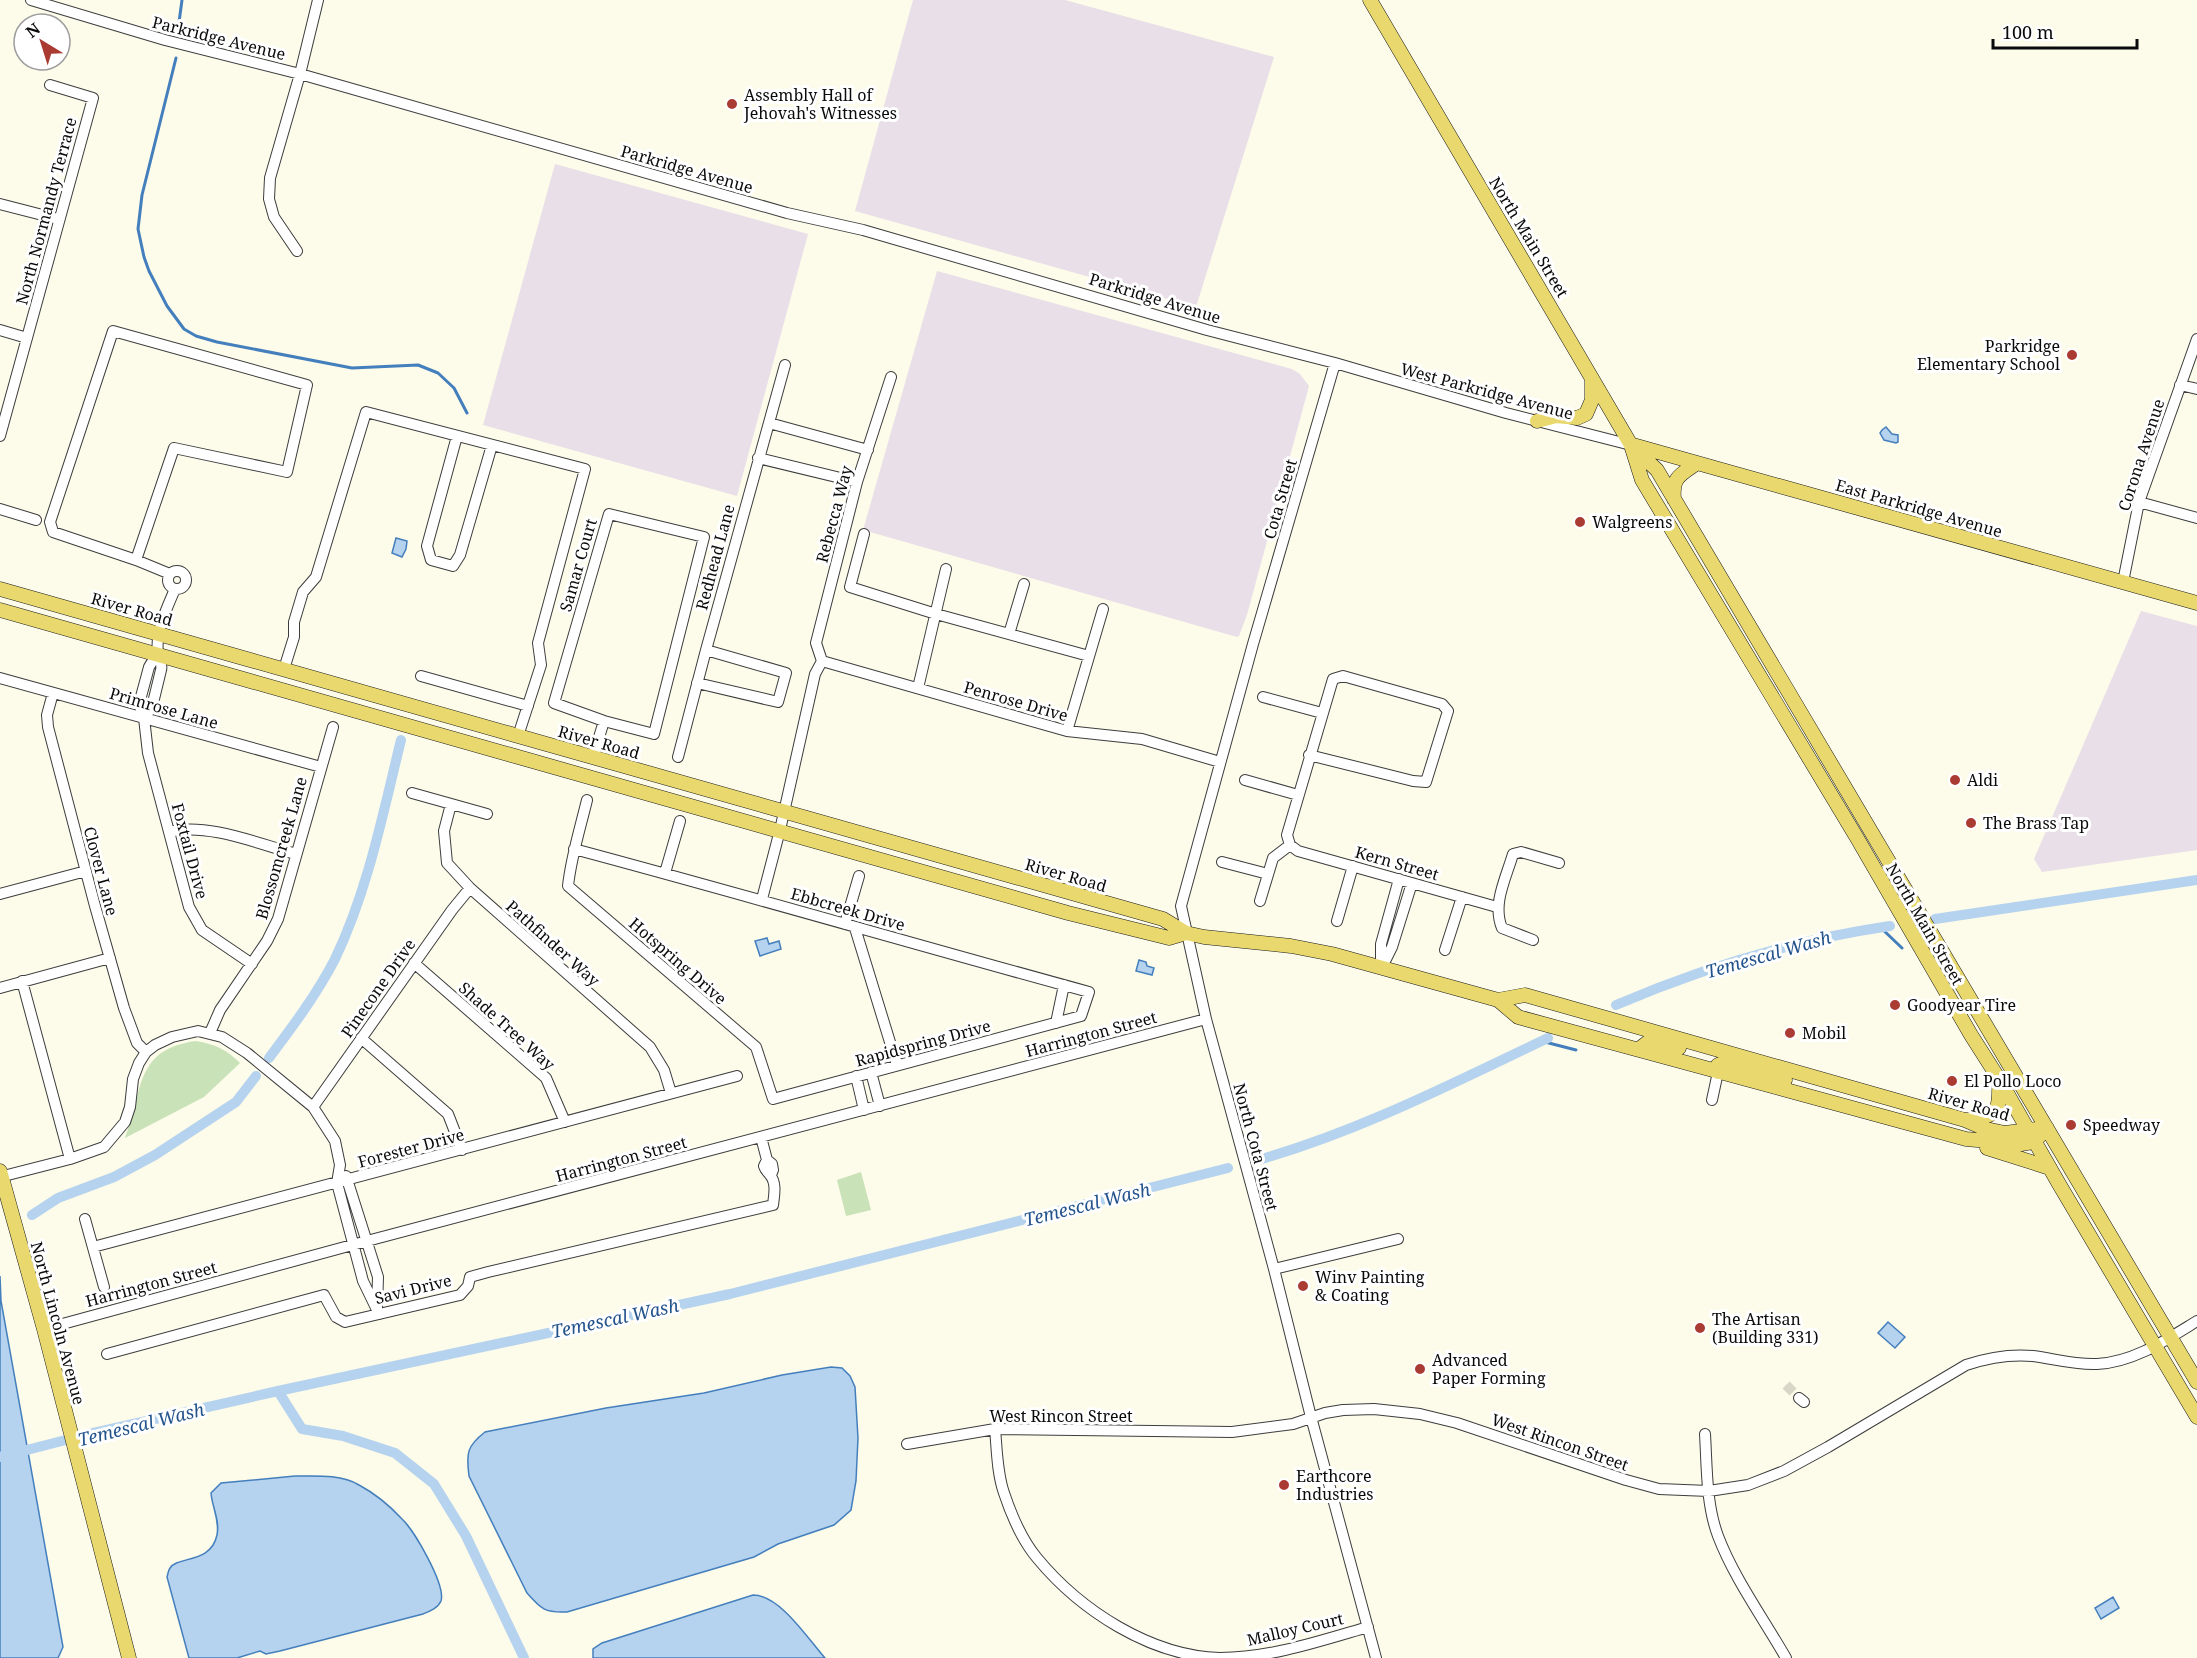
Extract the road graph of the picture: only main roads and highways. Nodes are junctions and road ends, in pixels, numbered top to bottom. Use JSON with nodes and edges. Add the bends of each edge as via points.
{"nodes":[{"id":1,"x":1370,"y":0,"type":"edge"},
{"id":2,"x":1592,"y":378,"type":"junction"},
{"id":3,"x":1537,"y":421,"type":"road end"},
{"id":4,"x":1631,"y":445,"type":"junction"},
{"id":5,"x":1696,"y":463,"type":"junction"},
{"id":6,"x":1674,"y":499,"type":"junction"},
{"id":7,"x":0,"y":589,"type":"edge"},
{"id":8,"x":2197,"y":603,"type":"edge"},
{"id":9,"x":0,"y":610,"type":"edge"},
{"id":10,"x":1186,"y":933,"type":"junction"},
{"id":11,"x":1498,"y":1000,"type":"junction"},
{"id":12,"x":1698,"y":1046,"type":"junction"},
{"id":13,"x":1639,"y":1049,"type":"junction"},
{"id":14,"x":1718,"y":1072,"type":"junction"},
{"id":15,"x":1999,"y":1079,"type":"junction"},
{"id":16,"x":1837,"y":1085,"type":"junction"},
{"id":17,"x":1965,"y":1120,"type":"junction"},
{"id":18,"x":2048,"y":1128,"type":"junction"},
{"id":19,"x":2031,"y":1136,"type":"junction"},
{"id":20,"x":1966,"y":1139,"type":"junction"},
{"id":21,"x":2050,"y":1168,"type":"junction"},
{"id":22,"x":1,"y":1174,"type":"edge"},
{"id":23,"x":2197,"y":1382,"type":"edge"},
{"id":24,"x":2197,"y":1417,"type":"edge"},
{"id":25,"x":129,"y":1658,"type":"edge"}],
"edges":[{"from":1,"to":2,"type":"main road","name":"North Main Street"},
{"from":2,"to":3,"type":"main road","via":[[1592,400],[1586,414]]},
{"from":2,"to":4,"type":"main road","name":"North Main Street"},
{"from":4,"to":5,"type":"main road","name":"East Parkridge Avenue"},
{"from":4,"to":6,"type":"main road","name":"North Main Street","via":[[1657,470]]},
{"from":4,"to":15,"type":"main road","name":"North Main Street","via":[[1642,480]]},
{"from":5,"to":6,"type":"main road","via":[[1675,480]]},
{"from":5,"to":8,"type":"main road","name":"East Parkridge Avenue"},
{"from":6,"to":18,"type":"main road","name":"North Main Street"},
{"from":7,"to":10,"type":"main road","name":"River Road","via":[[1164,919]]},
{"from":9,"to":10,"type":"main road","name":"River Road","via":[[1068,913],[1169,938]]},
{"from":10,"to":11,"type":"main road","name":"River Road","via":[[1332,954]]},
{"from":11,"to":12,"type":"main road","name":"River Road","via":[[1525,995]]},
{"from":11,"to":13,"type":"main road","name":"River Road","via":[[1518,1017]]},
{"from":12,"to":13,"type":"main road","via":[[1681,1048],[1648,1042]]},
{"from":12,"to":16,"type":"main road","name":"River Road"},
{"from":13,"to":14,"type":"main road","name":"River Road"},
{"from":14,"to":16,"type":"main road","via":[[1718,1065],[1723,1063],[1815,1088]]},
{"from":14,"to":20,"type":"main road","name":"River Road"},
{"from":15,"to":17,"type":"main road","via":[[2000,1103],[1994,1112]]},
{"from":15,"to":19,"type":"main road","name":"North Main Street"},
{"from":16,"to":17,"type":"main road","name":"River Road"},
{"from":17,"to":19,"type":"main road","name":"River Road","via":[[1986,1129]]},
{"from":18,"to":19,"type":"main road","name":"River Road"},
{"from":18,"to":23,"type":"main road","name":"North Main Street"},
{"from":19,"to":20,"type":"main road","name":"River Road","via":[[2012,1145]]},
{"from":19,"to":21,"type":"main road","name":"North Main Street"},
{"from":20,"to":21,"type":"main road"},
{"from":21,"to":24,"type":"main road","name":"North Main Street"},
{"from":22,"to":25,"type":"main road","name":"North Lincoln Avenue"}]}
